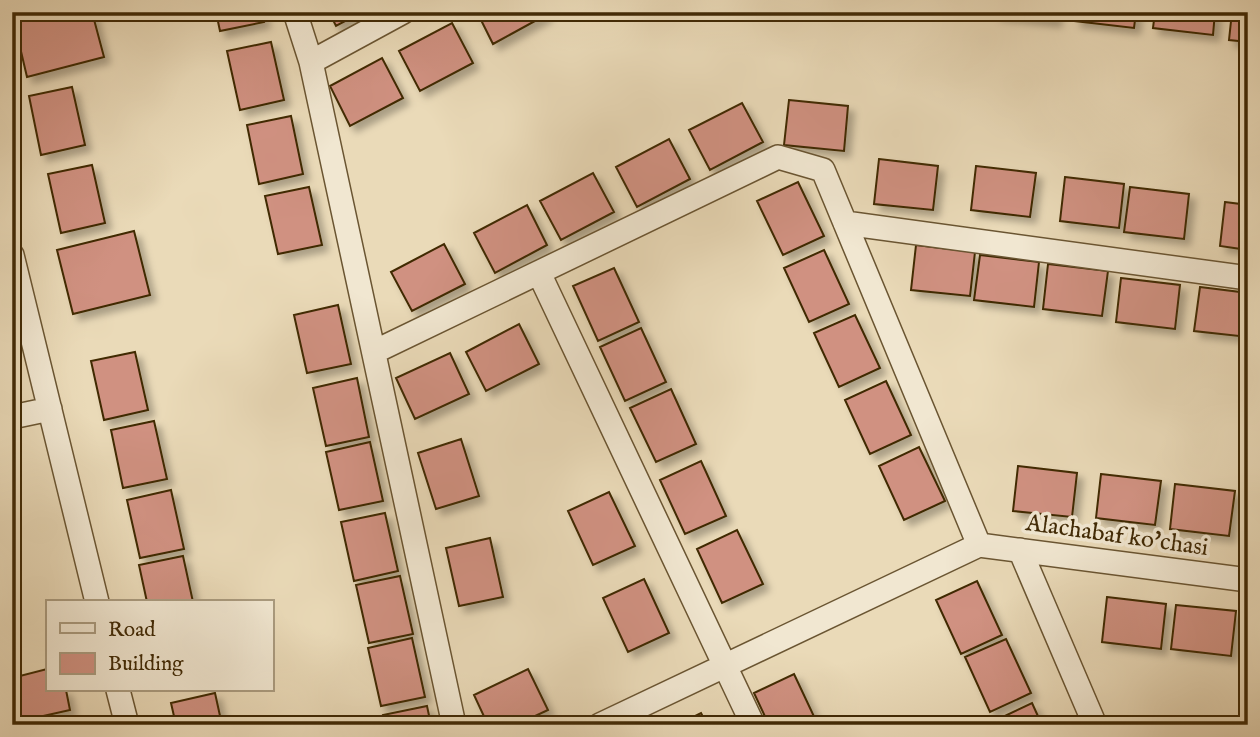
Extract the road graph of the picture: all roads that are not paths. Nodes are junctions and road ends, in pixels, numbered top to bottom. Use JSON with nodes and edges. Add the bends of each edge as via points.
{"nodes":[{"id":1,"x":295,"y":12,"type":"edge"},
{"id":2,"x":403,"y":12,"type":"edge"},
{"id":3,"x":311,"y":62,"type":"junction"},
{"id":4,"x":845,"y":223,"type":"junction"},
{"id":5,"x":12,"y":255,"type":"edge"},
{"id":6,"x":539,"y":273,"type":"junction"},
{"id":7,"x":1248,"y":278,"type":"edge"},
{"id":8,"x":374,"y":352,"type":"junction"},
{"id":9,"x":50,"y":409,"type":"junction"},
{"id":10,"x":12,"y":417,"type":"edge"},
{"id":11,"x":979,"y":545,"type":"junction"},
{"id":12,"x":1020,"y":550,"type":"junction"},
{"id":13,"x":1248,"y":580,"type":"edge"},
{"id":14,"x":97,"y":600,"type":"edge"},
{"id":15,"x":726,"y":665,"type":"junction"},
{"id":16,"x":119,"y":692,"type":"edge"},
{"id":17,"x":127,"y":725,"type":"edge"},
{"id":18,"x":454,"y":725,"type":"edge"},
{"id":19,"x":600,"y":725,"type":"edge"},
{"id":20,"x":752,"y":725,"type":"edge"},
{"id":21,"x":1095,"y":725,"type":"edge"}],
"edges":[{"from":1,"to":3,"type":"street"},
{"from":2,"to":3,"type":"street"},
{"from":3,"to":8,"type":"street"},
{"from":4,"to":6,"type":"street","via":[[823,170],[778,157]]},
{"from":4,"to":7,"type":"street"},
{"from":4,"to":11,"type":"street"},
{"from":5,"to":9,"type":"street"},
{"from":6,"to":8,"type":"street"},
{"from":6,"to":15,"type":"street"},
{"from":8,"to":18,"type":"street"},
{"from":9,"to":10,"type":"street"},
{"from":9,"to":14,"type":"street"},
{"from":11,"to":12,"type":"street","name":"Alachabaf ko'chasi"},
{"from":11,"to":15,"type":"street"},
{"from":12,"to":13,"type":"street","name":"Alachabaf ko'chasi"},
{"from":12,"to":21,"type":"street"},
{"from":15,"to":19,"type":"street"},
{"from":15,"to":20,"type":"street"},
{"from":16,"to":17,"type":"street"}]}
